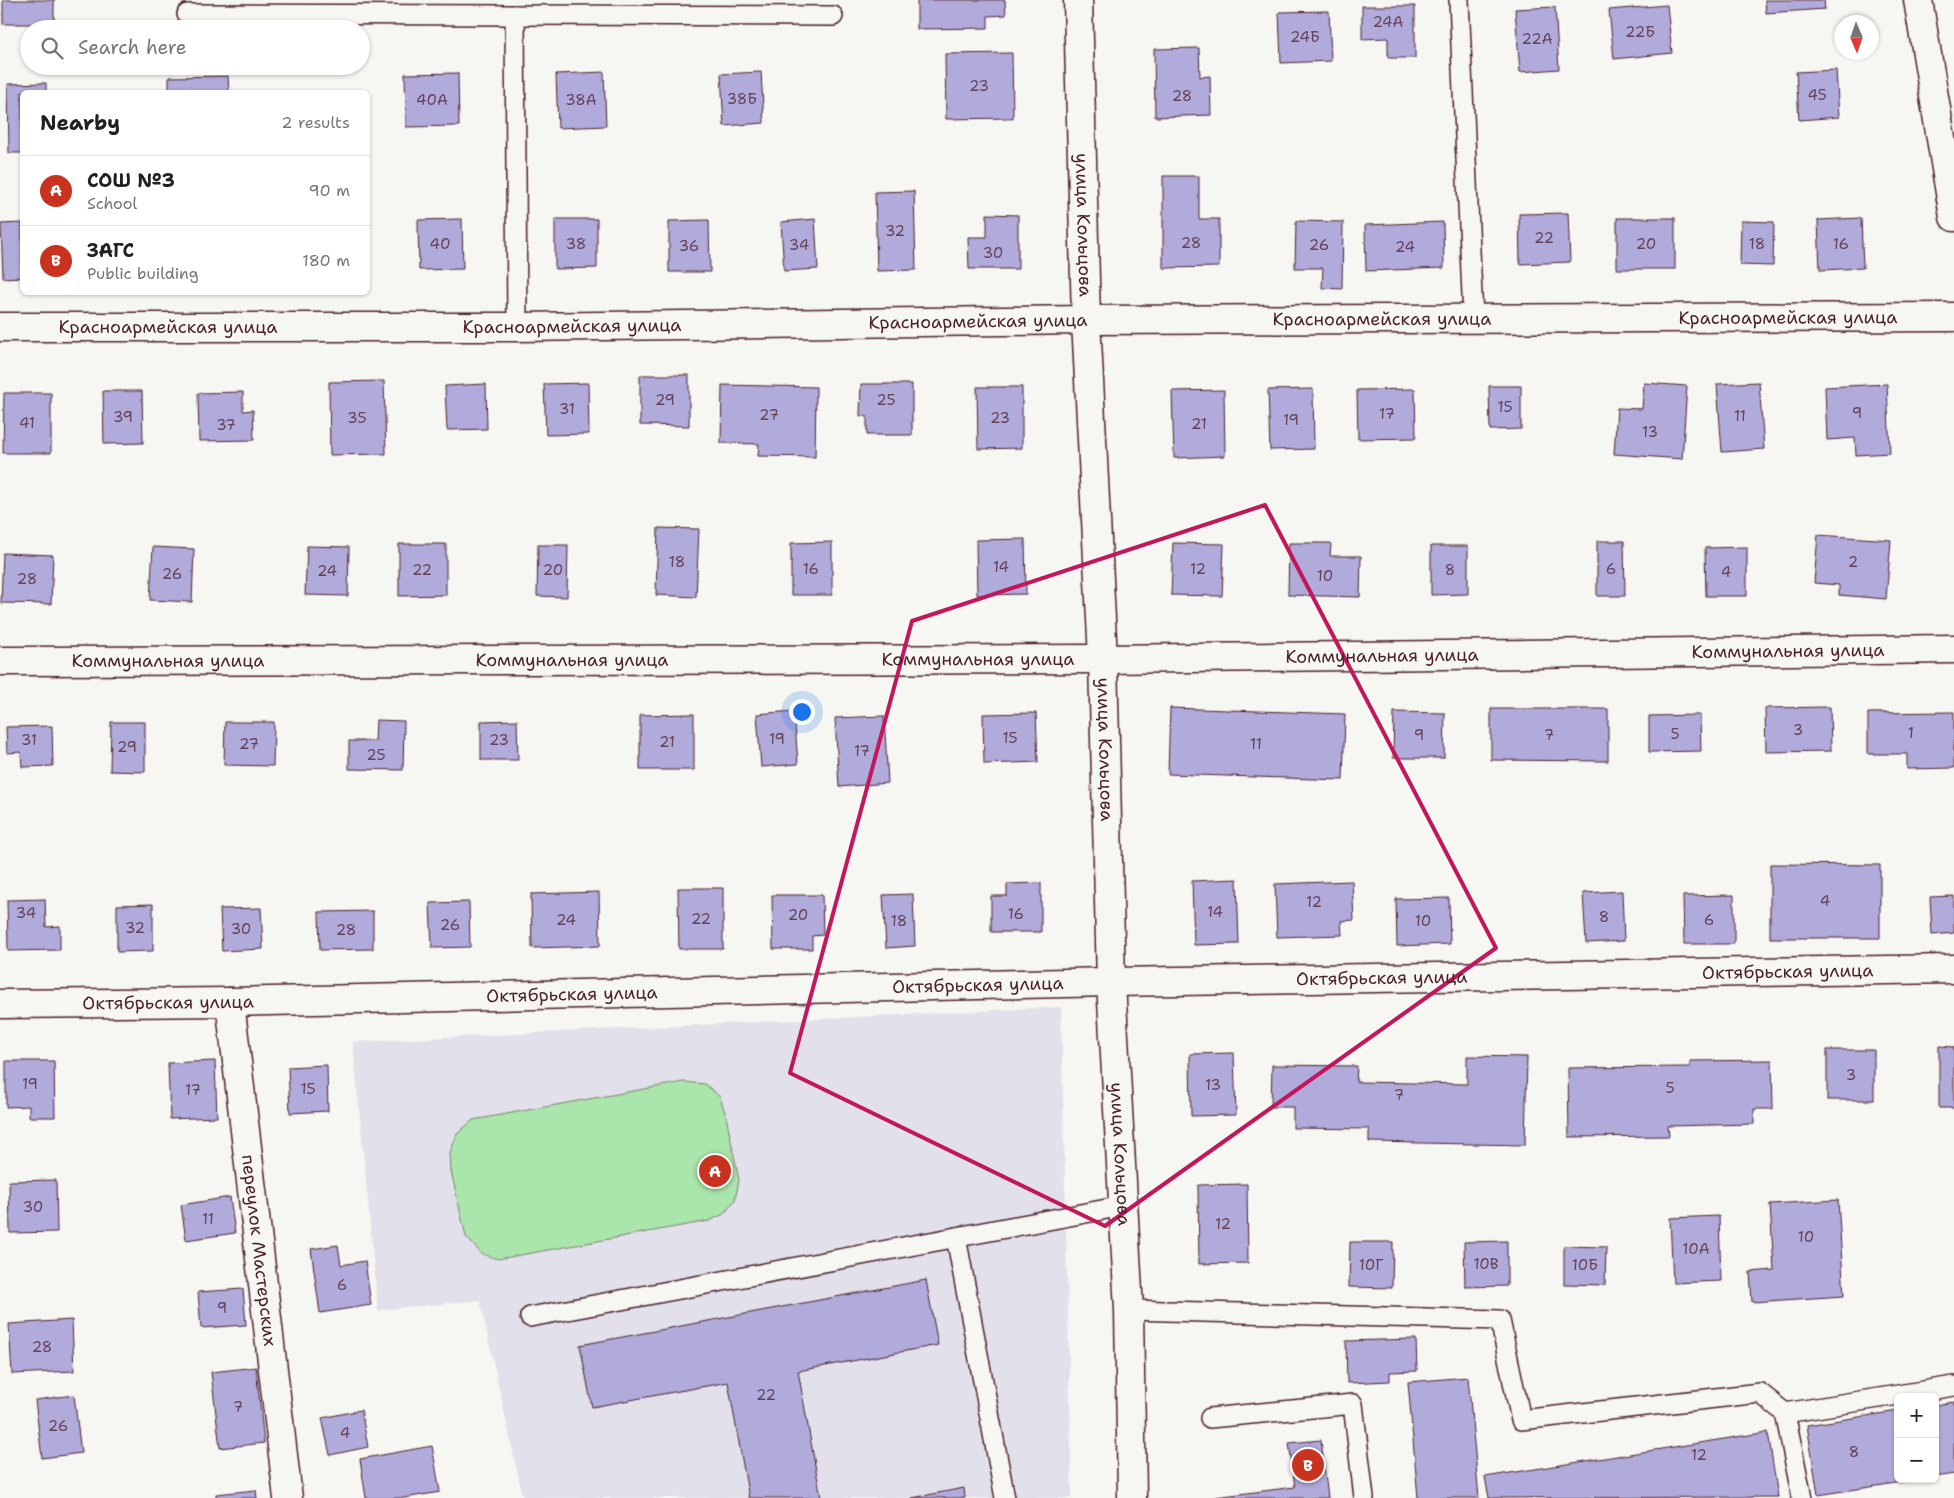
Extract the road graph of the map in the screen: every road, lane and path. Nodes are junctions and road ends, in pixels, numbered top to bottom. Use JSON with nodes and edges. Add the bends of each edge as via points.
{"nodes":[{"id":1,"x":1078,"y":0,"type":"edge"},
{"id":2,"x":1459,"y":0,"type":"edge"},
{"id":3,"x":1918,"y":0,"type":"edge"},
{"id":4,"x":187,"y":14,"type":"dead end"},
{"id":5,"x":515,"y":15,"type":"junction"},
{"id":6,"x":833,"y":16,"type":"dead end"},
{"id":7,"x":1954,"y":217,"type":"edge"},
{"id":8,"x":1954,"y":317,"type":"edge"},
{"id":9,"x":1473,"y":318,"type":"junction"},
{"id":10,"x":1086,"y":320,"type":"junction"},
{"id":11,"x":517,"y":326,"type":"junction"},
{"id":12,"x":0,"y":327,"type":"edge"},
{"id":13,"x":1954,"y":648,"type":"edge"},
{"id":14,"x":1103,"y":659,"type":"junction"},
{"id":15,"x":0,"y":661,"type":"edge"},
{"id":16,"x":1954,"y":969,"type":"edge"},
{"id":17,"x":1111,"y":982,"type":"junction"},
{"id":18,"x":230,"y":1002,"type":"junction"},
{"id":19,"x":0,"y":1004,"type":"edge"},
{"id":20,"x":1123,"y":1206,"type":"junction"},
{"id":21,"x":956,"y":1237,"type":"junction"},
{"id":22,"x":1129,"y":1310,"type":"junction"},
{"id":23,"x":530,"y":1317,"type":"dead end"},
{"id":24,"x":1954,"y":1386,"type":"edge"},
{"id":25,"x":1785,"y":1413,"type":"junction"},
{"id":26,"x":1210,"y":1418,"type":"dead end"},
{"id":27,"x":288,"y":1498,"type":"edge"},
{"id":28,"x":1005,"y":1498,"type":"edge"},
{"id":29,"x":1132,"y":1498,"type":"edge"},
{"id":30,"x":1364,"y":1498,"type":"edge"},
{"id":31,"x":1802,"y":1498,"type":"edge"}],
"edges":[{"from":1,"to":10,"type":"street","name":"улица Кольцова"},
{"from":2,"to":9,"type":"lane"},
{"from":3,"to":7,"type":"street"},
{"from":4,"to":5,"type":"lane"},
{"from":5,"to":6,"type":"lane"},
{"from":5,"to":11,"type":"lane"},
{"from":8,"to":9,"type":"street","name":"Красноармейская улица"},
{"from":9,"to":10,"type":"street","name":"Красноармейская улица"},
{"from":10,"to":11,"type":"street","name":"Красноармейская улица"},
{"from":10,"to":14,"type":"street","name":"улица Кольцова"},
{"from":11,"to":12,"type":"street","name":"Красноармейская улица"},
{"from":13,"to":14,"type":"street","name":"Коммунальная улица"},
{"from":14,"to":15,"type":"street","name":"Коммунальная улица"},
{"from":14,"to":17,"type":"street","name":"улица Кольцова"},
{"from":16,"to":17,"type":"street","name":"Октябрьская улица"},
{"from":17,"to":18,"type":"street","name":"Октябрьская улица"},
{"from":17,"to":20,"type":"street","name":"улица Кольцова"},
{"from":18,"to":19,"type":"street","name":"Октябрьская улица"},
{"from":18,"to":27,"type":"street","name":"переулок Мастерских"},
{"from":20,"to":21,"type":"lane"},
{"from":20,"to":22,"type":"street","name":"улица Кольцова"},
{"from":21,"to":23,"type":"lane"},
{"from":21,"to":28,"type":"lane"},
{"from":22,"to":25,"type":"lane","via":[[1500,1320],[1521,1420],[1760,1393]]},
{"from":22,"to":29,"type":"street","name":"улица Кольцова"},
{"from":24,"to":25,"type":"lane"},
{"from":25,"to":31,"type":"lane"},
{"from":26,"to":30,"type":"lane","via":[[1353,1404]]}]}
